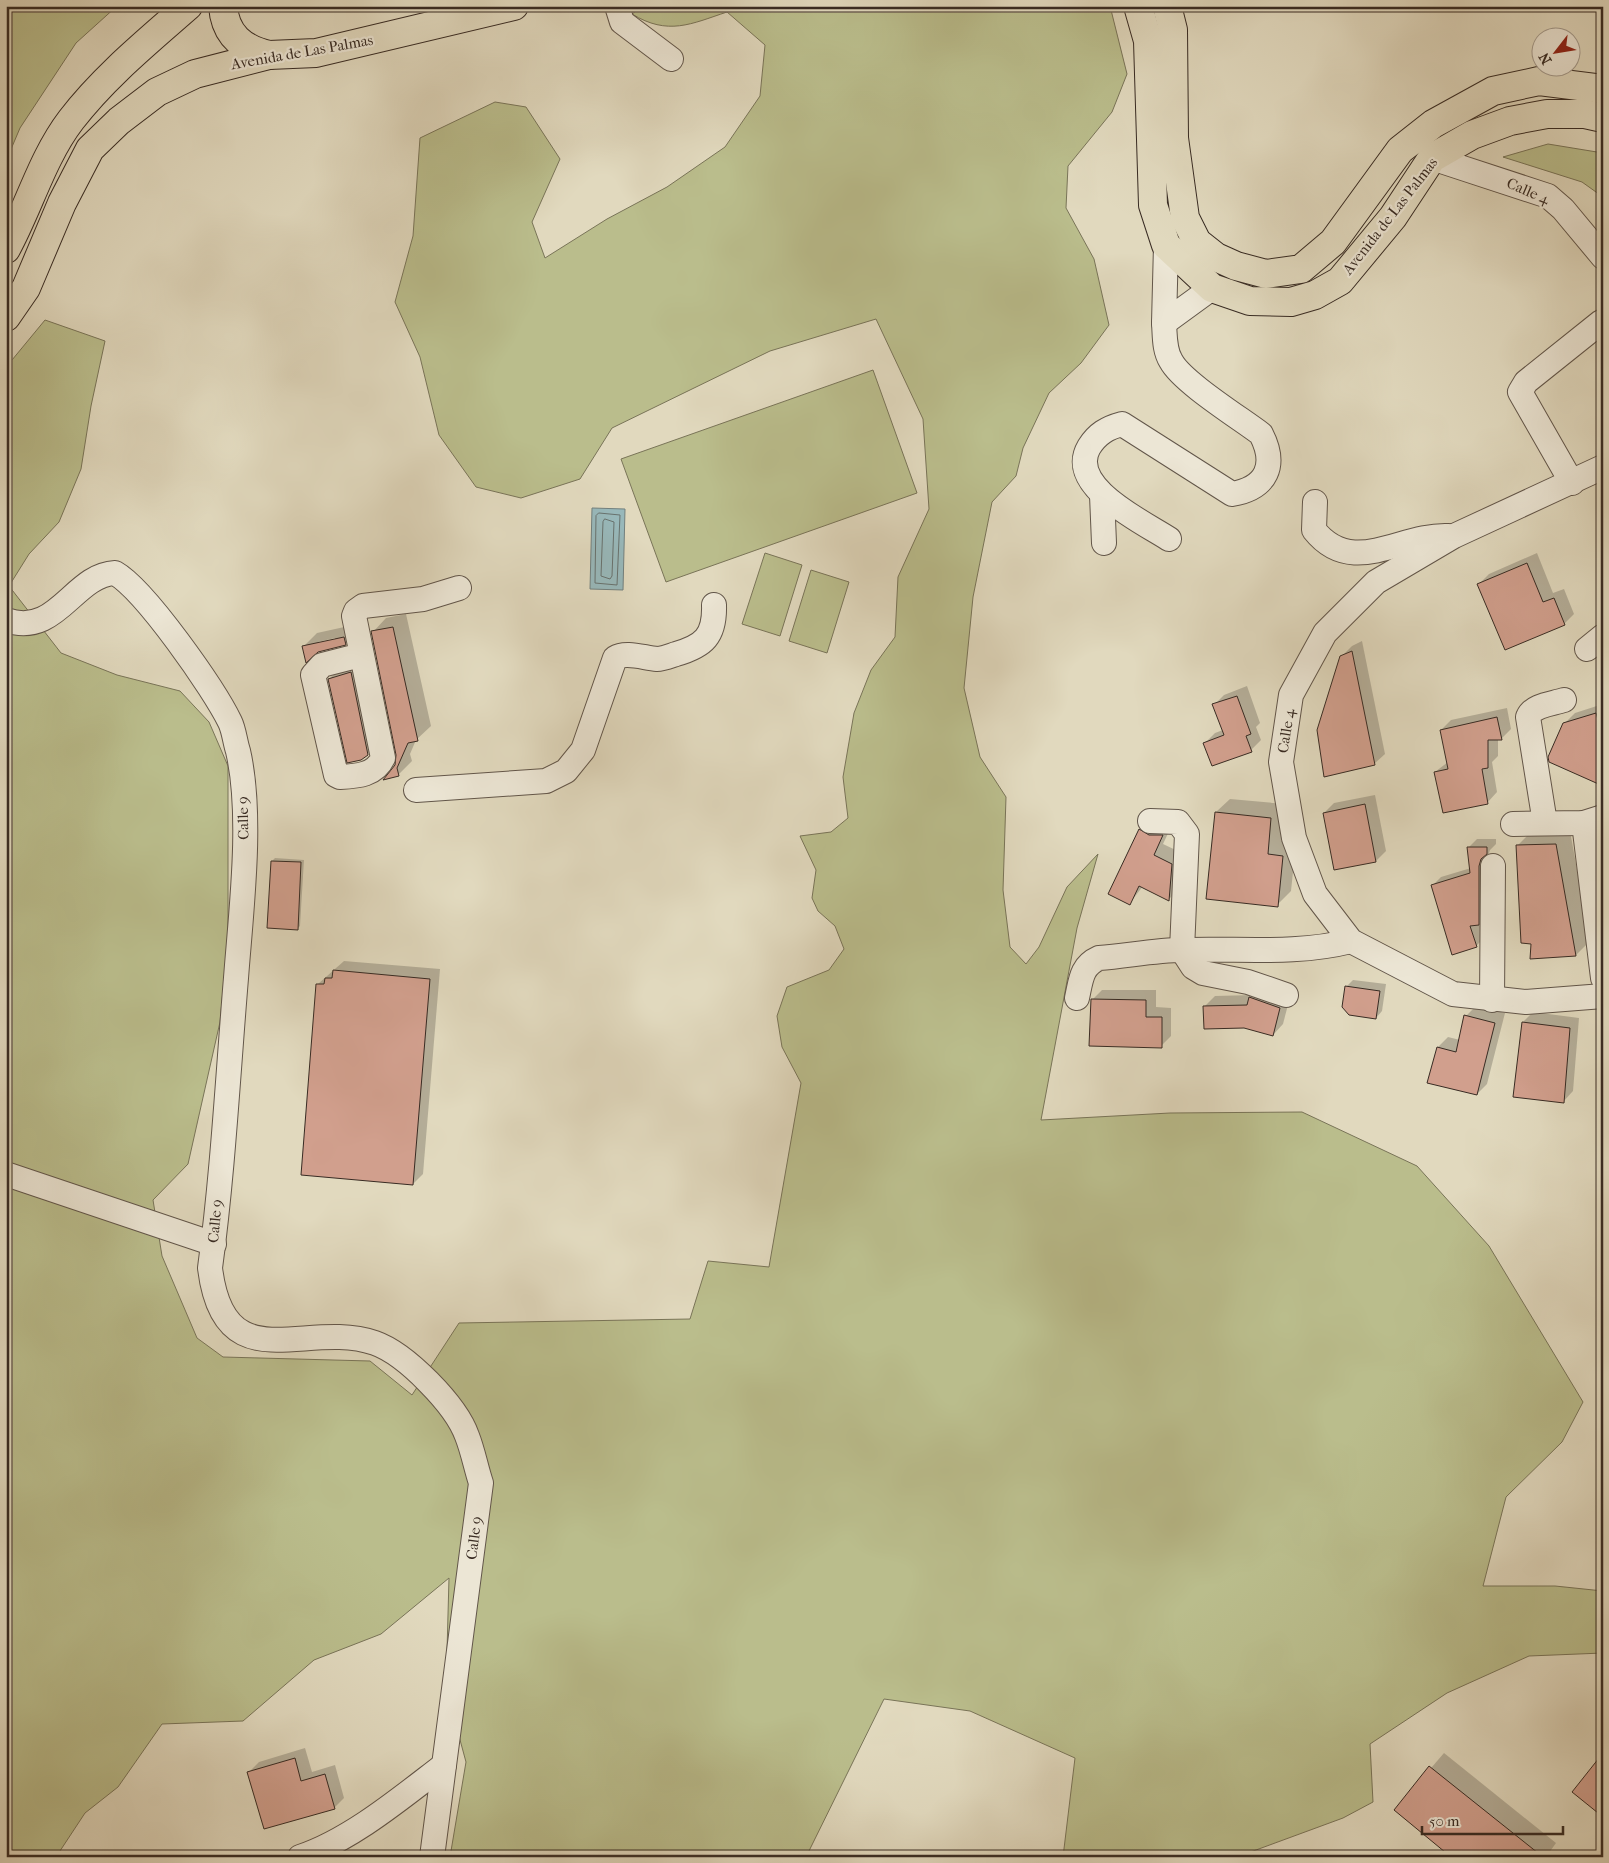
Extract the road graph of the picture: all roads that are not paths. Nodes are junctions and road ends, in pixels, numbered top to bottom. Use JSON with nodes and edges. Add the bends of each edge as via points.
{"nodes":[{"id":1,"x":188,"y":6,"type":"edge"},
{"id":2,"x":223,"y":6,"type":"edge"},
{"id":3,"x":514,"y":6,"type":"edge"},
{"id":4,"x":617,"y":6,"type":"edge"},
{"id":5,"x":1138,"y":6,"type":"edge"},
{"id":6,"x":1167,"y":6,"type":"edge"},
{"id":7,"x":491,"y":10,"type":"edge"},
{"id":8,"x":269,"y":55,"type":"junction"},
{"id":9,"x":670,"y":59,"type":"dead end"},
{"id":10,"x":1603,"y":88,"type":"edge"},
{"id":11,"x":1603,"y":118,"type":"edge"},
{"id":12,"x":1432,"y":158,"type":"junction"},
{"id":13,"x":1166,"y":244,"type":"junction"},
{"id":14,"x":6,"y":249,"type":"edge"},
{"id":15,"x":1603,"y":257,"type":"edge"},
{"id":16,"x":1212,"y":288,"type":"junction"},
{"id":17,"x":6,"y":317,"type":"edge"},
{"id":18,"x":1601,"y":322,"type":"dead end"},
{"id":19,"x":1164,"y":324,"type":"junction"},
{"id":20,"x":1603,"y":467,"type":"edge"},
{"id":21,"x":1572,"y":483,"type":"junction"},
{"id":22,"x":1102,"y":495,"type":"junction"},
{"id":23,"x":1315,"y":502,"type":"dead end"},
{"id":24,"x":1454,"y":536,"type":"junction"},
{"id":25,"x":1169,"y":539,"type":"dead end"},
{"id":26,"x":1104,"y":543,"type":"dead end"},
{"id":27,"x":459,"y":588,"type":"dead end"},
{"id":28,"x":714,"y":605,"type":"dead end"},
{"id":29,"x":6,"y":620,"type":"edge"},
{"id":30,"x":362,"y":655,"type":"junction"},
{"id":31,"x":1564,"y":700,"type":"dead end"},
{"id":32,"x":416,"y":790,"type":"dead end"},
{"id":33,"x":1593,"y":820,"type":"edge"},
{"id":34,"x":1150,"y":821,"type":"dead end"},
{"id":35,"x":1545,"y":823,"type":"junction"},
{"id":36,"x":1513,"y":824,"type":"dead end"},
{"id":37,"x":1493,"y":866,"type":"dead end"},
{"id":38,"x":1351,"y":942,"type":"junction"},
{"id":39,"x":1182,"y":950,"type":"junction"},
{"id":40,"x":1603,"y":978,"type":"edge"},
{"id":41,"x":1286,"y":995,"type":"dead end"},
{"id":42,"x":1603,"y":996,"type":"edge"},
{"id":43,"x":1077,"y":998,"type":"dead end"},
{"id":44,"x":1492,"y":1000,"type":"junction"},
{"id":45,"x":6,"y":1174,"type":"edge"},
{"id":46,"x":214,"y":1244,"type":"junction"},
{"id":47,"x":444,"y":1765,"type":"junction"},
{"id":48,"x":300,"y":1857,"type":"edge"},
{"id":49,"x":432,"y":1857,"type":"edge"}],
"edges":[{"from":1,"to":14,"type":"main road","via":[[109,76],[70,121],[46,163]]},
{"from":2,"to":8,"type":"main road","via":[[227,26],[236,41],[252,52]]},
{"from":3,"to":7,"type":"main road","name":"Avenida de Las Palmas"},
{"from":4,"to":9,"type":"street","via":[[622,22]]},
{"from":5,"to":13,"type":"main road","name":"Avenida de Las Palmas","via":[[1148,41],[1153,205]]},
{"from":6,"to":10,"type":"main road","name":"Avenida de Las Palmas","via":[[1172,30],[1174,138],[1185,218],[1197,242],[1216,257],[1266,274],[1301,269],[1333,242],[1400,150],[1433,124],[1493,91],[1539,81]]},
{"from":7,"to":8,"type":"main road","name":"Avenida de Las Palmas","via":[[316,53]]},
{"from":8,"to":17,"type":"main road","name":"Avenida de Las Palmas","via":[[195,74],[157,92],[119,121],[90,149],[62,203],[26,288]]},
{"from":11,"to":12,"type":"main road","name":"Avenida de Las Palmas","via":[[1585,114],[1547,114],[1510,121],[1472,135]]},
{"from":12,"to":15,"type":"street","name":"Calle 4","via":[[1548,196]]},
{"from":12,"to":16,"type":"main road","name":"Avenida de Las Palmas","via":[[1393,218],[1340,281],[1315,296],[1292,302],[1250,300]]},
{"from":13,"to":16,"type":"main road","name":"Avenida de Las Palmas"},
{"from":13,"to":19,"type":"street"},
{"from":16,"to":19,"type":"street"},
{"from":18,"to":21,"type":"street","via":[[1526,382],[1520,392]]},
{"from":19,"to":22,"type":"street","via":[[1170,361],[1180,374],[1261,434],[1269,456],[1267,472],[1256,486],[1232,494],[1122,424],[1100,433],[1084,456],[1088,478]]},
{"from":20,"to":21,"type":"street","name":"Calle 4"},
{"from":21,"to":24,"type":"street","name":"Calle 4"},
{"from":22,"to":25,"type":"street"},
{"from":22,"to":26,"type":"street"},
{"from":23,"to":24,"type":"street","via":[[1314,530],[1324,543],[1342,551],[1368,553],[1431,535]]},
{"from":24,"to":38,"type":"street","name":"Calle 4","via":[[1376,582],[1325,633],[1292,695],[1281,762],[1294,838],[1315,894]]},
{"from":27,"to":30,"type":"street","via":[[423,599],[363,606],[356,610],[354,616]]},
{"from":28,"to":32,"type":"street","via":[[714,622],[709,636],[693,649],[659,659],[624,655],[615,658],[583,750],[566,771],[546,781]]},
{"from":29,"to":46,"type":"street","name":"Calle 9","via":[[30,623],[47,617],[100,576],[115,573],[134,587],[158,618],[230,722],[242,784],[242,880]]},
{"from":30,"to":30,"type":"street","via":[[383,758],[372,772],[340,777],[336,775],[313,675],[322,666]]},
{"from":31,"to":35,"type":"street","via":[[1536,708],[1528,717]]},
{"from":33,"to":35,"type":"street"},
{"from":33,"to":40,"type":"street"},
{"from":34,"to":39,"type":"street","via":[[1178,822],[1187,834]]},
{"from":35,"to":36,"type":"street"},
{"from":37,"to":44,"type":"street"},
{"from":38,"to":39,"type":"street","via":[[1297,950]]},
{"from":38,"to":44,"type":"street","name":"Calle 4","via":[[1453,994]]},
{"from":39,"to":41,"type":"street","via":[[1193,967],[1203,973],[1248,982]]},
{"from":39,"to":43,"type":"street","via":[[1099,958],[1090,962],[1084,968]]},
{"from":42,"to":44,"type":"street","name":"Calle 4","via":[[1526,1002]]},
{"from":45,"to":46,"type":"street"},
{"from":46,"to":47,"type":"street","name":"Calle 9","via":[[210,1268],[218,1304],[239,1332],[256,1340],[352,1338],[376,1343],[414,1367],[445,1400],[467,1434],[481,1483]]},
{"from":47,"to":48,"type":"street","via":[[334,1842]]},
{"from":47,"to":49,"type":"street","name":"Calle 9"}]}
